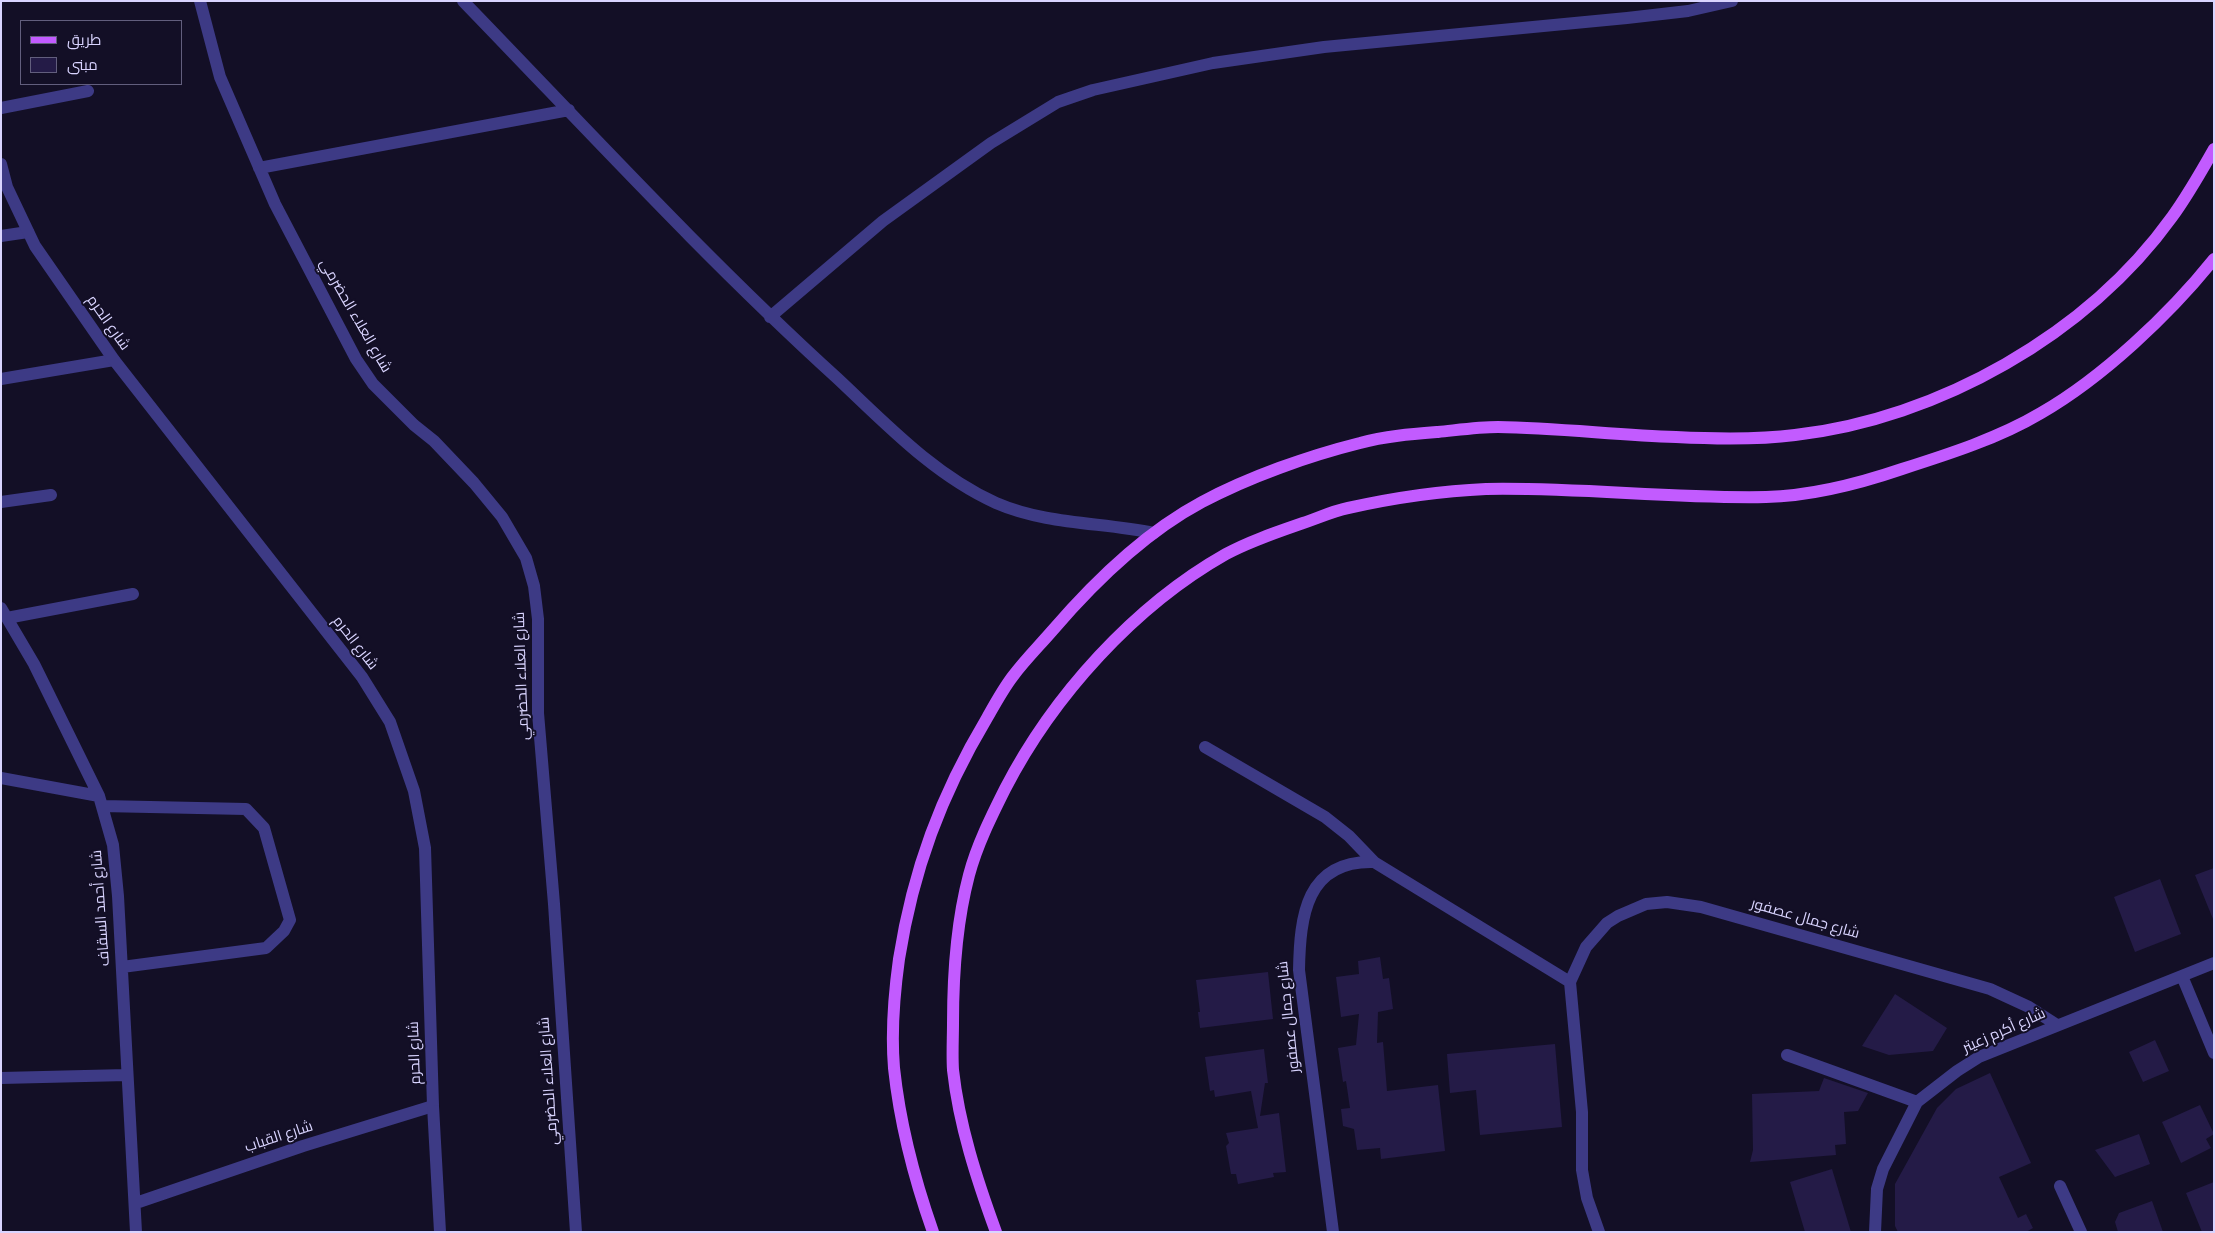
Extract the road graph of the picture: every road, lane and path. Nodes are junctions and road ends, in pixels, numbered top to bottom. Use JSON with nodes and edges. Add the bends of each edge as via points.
{"nodes":[{"id":1,"x":200,"y":1,"type":"edge"},
{"id":2,"x":463,"y":1,"type":"edge"},
{"id":3,"x":1732,"y":1,"type":"edge"},
{"id":4,"x":88,"y":91,"type":"dead end"},
{"id":5,"x":1,"y":108,"type":"edge"},
{"id":6,"x":569,"y":110,"type":"junction"},
{"id":7,"x":2214,"y":149,"type":"edge"},
{"id":8,"x":1,"y":164,"type":"edge"},
{"id":9,"x":259,"y":168,"type":"junction"},
{"id":10,"x":28,"y":232,"type":"junction"},
{"id":11,"x":1,"y":236,"type":"edge"},
{"id":12,"x":2214,"y":259,"type":"edge"},
{"id":13,"x":770,"y":317,"type":"junction"},
{"id":14,"x":114,"y":360,"type":"junction"},
{"id":15,"x":1,"y":379,"type":"edge"},
{"id":16,"x":51,"y":495,"type":"dead end"},
{"id":17,"x":1,"y":502,"type":"edge"},
{"id":18,"x":1154,"y":533,"type":"junction"},
{"id":19,"x":133,"y":594,"type":"dead end"},
{"id":20,"x":4,"y":613,"type":"edge"},
{"id":21,"x":1205,"y":747,"type":"dead end"},
{"id":22,"x":1,"y":778,"type":"edge"},
{"id":23,"x":100,"y":801,"type":"junction"},
{"id":24,"x":1374,"y":862,"type":"junction"},
{"id":25,"x":2214,"y":963,"type":"edge"},
{"id":26,"x":122,"y":967,"type":"junction"},
{"id":27,"x":2182,"y":976,"type":"junction"},
{"id":28,"x":1570,"y":982,"type":"junction"},
{"id":29,"x":2057,"y":1025,"type":"junction"},
{"id":30,"x":2214,"y":1053,"type":"edge"},
{"id":31,"x":1787,"y":1055,"type":"dead end"},
{"id":32,"x":127,"y":1075,"type":"junction"},
{"id":33,"x":1,"y":1078,"type":"edge"},
{"id":34,"x":1917,"y":1102,"type":"junction"},
{"id":35,"x":432,"y":1106,"type":"junction"},
{"id":36,"x":2060,"y":1186,"type":"dead end"},
{"id":37,"x":136,"y":1203,"type":"junction"},
{"id":38,"x":136,"y":1232,"type":"edge"},
{"id":39,"x":440,"y":1232,"type":"edge"},
{"id":40,"x":576,"y":1232,"type":"edge"},
{"id":41,"x":933,"y":1232,"type":"edge"},
{"id":42,"x":996,"y":1232,"type":"edge"},
{"id":43,"x":1333,"y":1232,"type":"edge"},
{"id":44,"x":1599,"y":1232,"type":"edge"},
{"id":45,"x":1875,"y":1232,"type":"edge"},
{"id":46,"x":2081,"y":1232,"type":"edge"}],
"edges":[{"from":1,"to":9,"type":"street","name":"شارع العلاء الحضرمي","via":[[220,77]]},
{"from":2,"to":6,"type":"street"},
{"from":3,"to":13,"type":"street","via":[[1688,11],[1627,18],[1315,48],[1213,63],[1093,90],[1058,102],[990,143],[883,220]]},
{"from":4,"to":5,"type":"street"},
{"from":6,"to":9,"type":"street"},
{"from":6,"to":13,"type":"street"},
{"from":7,"to":18,"type":"main road","via":[[2172,217],[2141,256],[2101,294],[2062,327],[2021,355],[1930,400],[1872,420],[1796,435],[1759,438],[1679,438],[1494,427],[1401,435],[1361,442],[1250,481],[1200,503]]},
{"from":8,"to":10,"type":"street","name":"شارع الحرم"},
{"from":9,"to":40,"type":"street","name":"شارع العلاء الحضرمي","via":[[334,318],[369,378],[474,483],[502,517],[526,558],[534,586],[539,647],[538,713]]},
{"from":10,"to":11,"type":"street"},
{"from":10,"to":14,"type":"street","name":"شارع الحرم"},
{"from":12,"to":42,"type":"main road","via":[[2143,334],[2081,387],[2045,410],[1986,439],[1874,478],[1834,489],[1772,497],[1486,489],[1421,494],[1343,509],[1271,534],[1229,552],[1187,578],[1103,652],[1025,750],[988,824],[969,872],[953,980],[953,1066],[958,1102],[979,1185]]},
{"from":13,"to":18,"type":"street","via":[[921,455],[977,494],[1050,520]]},
{"from":14,"to":15,"type":"street"},
{"from":14,"to":35,"type":"street","name":"شارع الحرم","via":[[362,677],[390,722],[414,791],[425,848]]},
{"from":16,"to":17,"type":"street"},
{"from":18,"to":41,"type":"main road","via":[[1098,579],[1011,678],[951,783],[922,858],[905,923],[896,980],[894,1066],[904,1139]]},
{"from":19,"to":20,"type":"street"},
{"from":20,"to":23,"type":"street","name":"شارع أحمد السقاف","via":[[34,664]]},
{"from":21,"to":24,"type":"street","via":[[1325,817]]},
{"from":22,"to":23,"type":"street"},
{"from":23,"to":26,"type":"street","name":"شارع أحمد السقاف","via":[[113,845]]},
{"from":23,"to":26,"type":"street","via":[[246,810],[264,828],[290,920],[279,937],[266,948]]},
{"from":24,"to":28,"type":"street"},
{"from":24,"to":43,"type":"street","name":"شارع جمال عصفور","via":[[1356,861],[1323,877],[1306,904],[1300,943],[1301,995]]},
{"from":25,"to":27,"type":"street","name":"شارع أكرم زعيتر"},
{"from":26,"to":32,"type":"street","name":"شارع أحمد السقاف"},
{"from":27,"to":29,"type":"street","name":"شارع أكرم زعيتر"},
{"from":27,"to":30,"type":"street"},
{"from":28,"to":29,"type":"street","name":"شارع جمال عصفور","via":[[1586,947],[1607,923],[1636,907],[1668,902],[1716,910],[1990,989],[2029,1006]]},
{"from":28,"to":44,"type":"street","name":"شارع جمال عصفور","via":[[1582,1112],[1582,1170],[1587,1198]]},
{"from":29,"to":34,"type":"street","name":"شارع أكرم زعيتر","via":[[1979,1057]]},
{"from":31,"to":34,"type":"street"},
{"from":32,"to":33,"type":"street"},
{"from":32,"to":37,"type":"street","name":"شارع أحمد السقاف"},
{"from":34,"to":45,"type":"street","name":"شارع أكرم زعيتر","via":[[1883,1168],[1877,1189]]},
{"from":35,"to":37,"type":"street","name":"شارع القباب"},
{"from":35,"to":39,"type":"street","name":"شارع الحرم"},
{"from":36,"to":46,"type":"street"},
{"from":37,"to":38,"type":"street","name":"شارع أحمد السقاف"}]}
